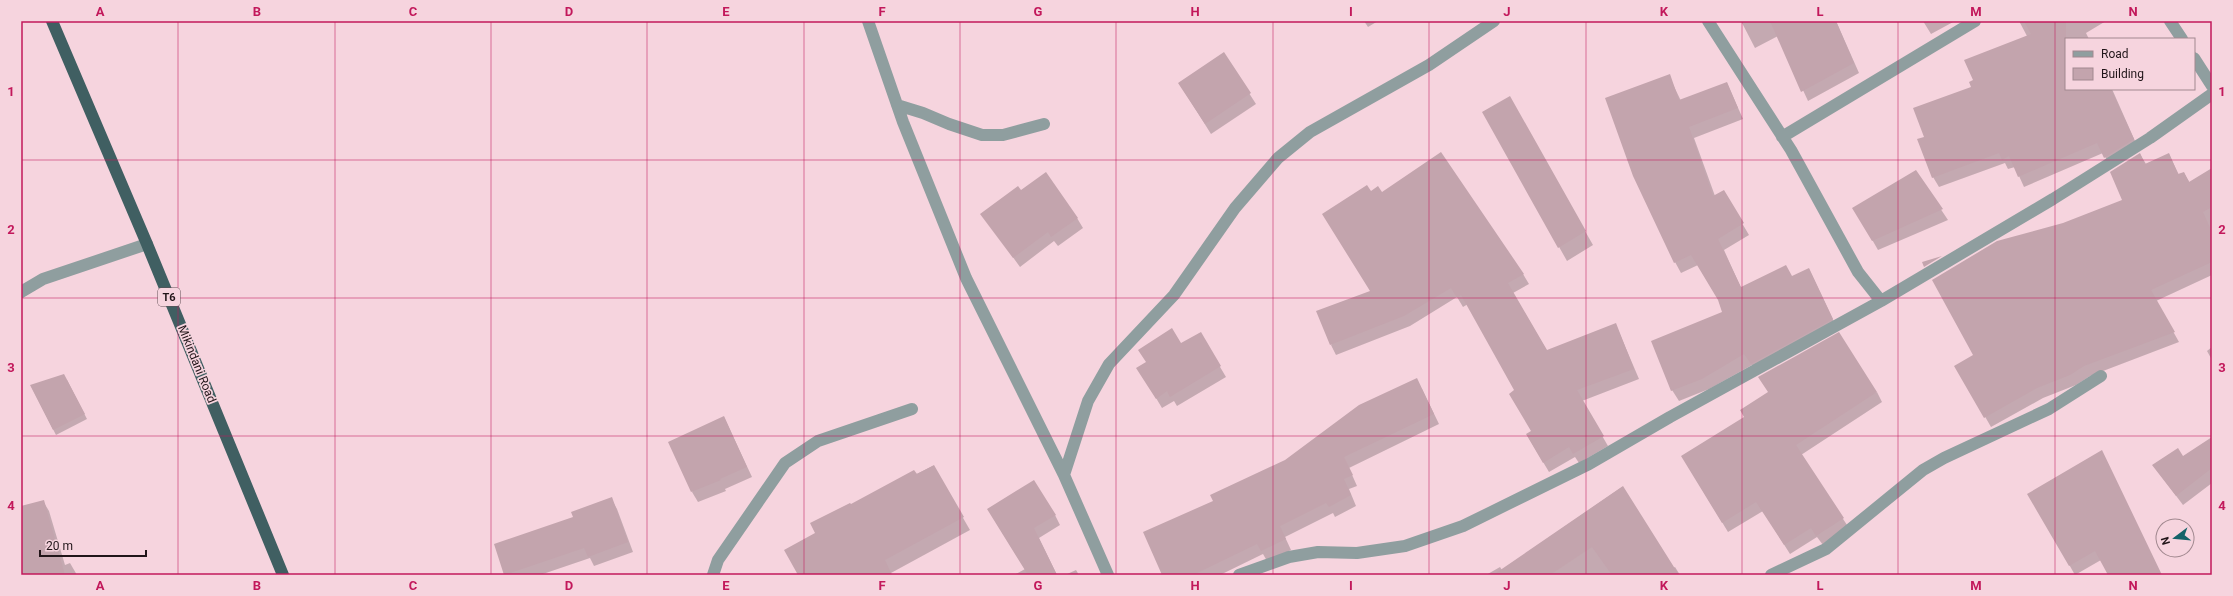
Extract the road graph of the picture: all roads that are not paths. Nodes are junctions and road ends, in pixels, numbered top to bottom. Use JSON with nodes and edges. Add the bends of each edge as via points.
{"nodes":[{"id":1,"x":52,"y":21,"type":"edge"},
{"id":2,"x":868,"y":21,"type":"edge"},
{"id":3,"x":1494,"y":21,"type":"edge"},
{"id":4,"x":1708,"y":21,"type":"edge"},
{"id":5,"x":1975,"y":21,"type":"edge"},
{"id":6,"x":2170,"y":21,"type":"edge"},
{"id":7,"x":2181,"y":38,"type":"edge"},
{"id":8,"x":2195,"y":60,"type":"edge"},
{"id":9,"x":2212,"y":86,"type":"edge"},
{"id":10,"x":2212,"y":94,"type":"edge"},
{"id":11,"x":897,"y":105,"type":"junction"},
{"id":12,"x":1044,"y":124,"type":"dead end"},
{"id":13,"x":1782,"y":137,"type":"junction"},
{"id":14,"x":147,"y":244,"type":"junction"},
{"id":15,"x":21,"y":292,"type":"edge"},
{"id":16,"x":1881,"y":302,"type":"junction"},
{"id":17,"x":2101,"y":376,"type":"dead end"},
{"id":18,"x":912,"y":409,"type":"dead end"},
{"id":19,"x":1064,"y":474,"type":"junction"},
{"id":20,"x":283,"y":575,"type":"edge"},
{"id":21,"x":713,"y":575,"type":"edge"},
{"id":22,"x":1108,"y":575,"type":"edge"},
{"id":23,"x":1239,"y":575,"type":"edge"},
{"id":24,"x":1771,"y":575,"type":"edge"}],
"edges":[{"from":1,"to":14,"type":"highway","name":"Mikindani Road","number":"T6"},
{"from":2,"to":11,"type":"street"},
{"from":3,"to":19,"type":"street","via":[[1429,66],[1310,132],[1278,158],[1235,208],[1174,295],[1109,364],[1088,401]]},
{"from":4,"to":13,"type":"street"},
{"from":5,"to":13,"type":"street"},
{"from":6,"to":7,"type":"street"},
{"from":8,"to":9,"type":"street"},
{"from":10,"to":16,"type":"street","via":[[2150,138],[2053,199]]},
{"from":11,"to":12,"type":"street","via":[[982,135],[1003,136]]},
{"from":11,"to":19,"type":"street","via":[[966,278]]},
{"from":13,"to":16,"type":"street","via":[[1858,272]]},
{"from":14,"to":15,"type":"street","via":[[43,279]]},
{"from":14,"to":20,"type":"highway","name":"Mikindani Road","number":"T6"},
{"from":16,"to":23,"type":"street","via":[[1589,464],[1463,526],[1404,546],[1357,553],[1318,552],[1289,557]]},
{"from":17,"to":24,"type":"street","via":[[2049,409],[1923,470],[1826,549]]},
{"from":18,"to":21,"type":"street","via":[[818,441],[785,463],[718,560]]},
{"from":19,"to":22,"type":"street"}]}
